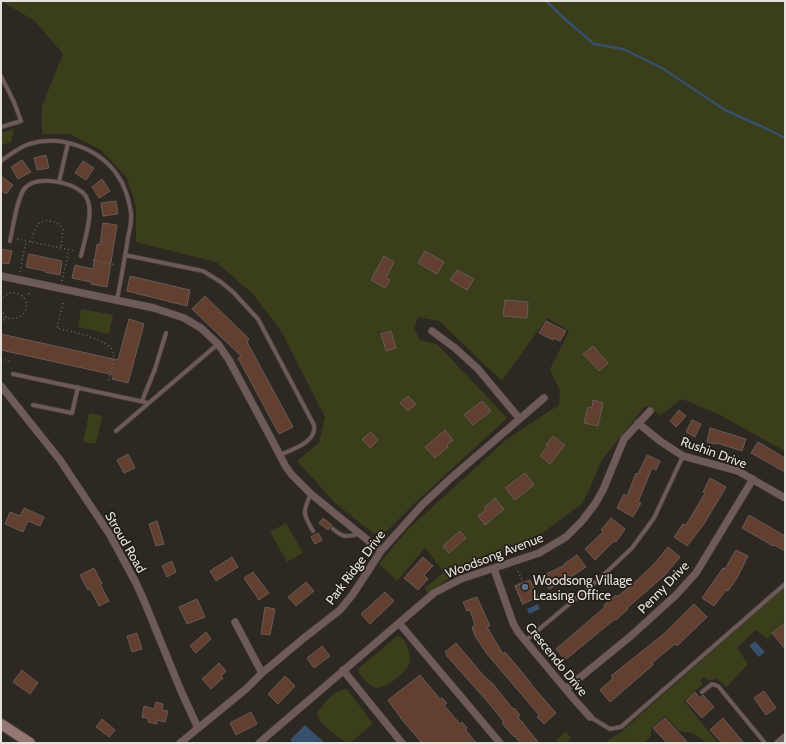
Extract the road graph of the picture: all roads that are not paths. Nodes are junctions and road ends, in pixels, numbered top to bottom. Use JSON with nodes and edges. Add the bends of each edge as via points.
{"nodes":[{"id":1,"x":1,"y":76,"type":"edge"},
{"id":2,"x":1,"y":127,"type":"edge"},
{"id":3,"x":68,"y":143,"type":"junction"},
{"id":4,"x":1,"y":161,"type":"edge"},
{"id":5,"x":59,"y":182,"type":"junction"},
{"id":6,"x":10,"y":241,"type":"dead end"},
{"id":7,"x":126,"y":255,"type":"junction"},
{"id":8,"x":81,"y":256,"type":"dead end"},
{"id":9,"x":1,"y":276,"type":"edge"},
{"id":10,"x":117,"y":300,"type":"junction"},
{"id":11,"x":432,"y":331,"type":"dead end"},
{"id":12,"x":166,"y":333,"type":"dead end"},
{"id":13,"x":218,"y":344,"type":"junction"},
{"id":14,"x":13,"y":374,"type":"dead end"},
{"id":15,"x":1,"y":386,"type":"edge"},
{"id":16,"x":78,"y":388,"type":"junction"},
{"id":17,"x":544,"y":398,"type":"dead end"},
{"id":18,"x":142,"y":401,"type":"junction"},
{"id":19,"x":150,"y":403,"type":"junction"},
{"id":20,"x":33,"y":404,"type":"dead end"},
{"id":21,"x":650,"y":411,"type":"dead end"},
{"id":22,"x":519,"y":418,"type":"junction"},
{"id":23,"x":638,"y":423,"type":"junction"},
{"id":24,"x":116,"y":431,"type":"dead end"},
{"id":25,"x":280,"y":455,"type":"junction"},
{"id":26,"x":683,"y":456,"type":"junction"},
{"id":27,"x":753,"y":479,"type":"junction"},
{"id":28,"x":310,"y":494,"type":"junction"},
{"id":29,"x":785,"y":498,"type":"edge"},
{"id":30,"x":333,"y":529,"type":"dead end"},
{"id":31,"x":313,"y":531,"type":"dead end"},
{"id":32,"x":360,"y":534,"type":"junction"},
{"id":33,"x":381,"y":551,"type":"junction"},
{"id":34,"x":494,"y":569,"type":"junction"},
{"id":35,"x":785,"y":584,"type":"edge"},
{"id":36,"x":235,"y":622,"type":"dead end"},
{"id":37,"x":400,"y":623,"type":"junction"},
{"id":38,"x":525,"y":641,"type":"junction"},
{"id":39,"x":343,"y":670,"type":"junction"},
{"id":40,"x":262,"y":673,"type":"junction"},
{"id":41,"x":566,"y":689,"type":"junction"},
{"id":42,"x":702,"y":692,"type":"dead end"},
{"id":43,"x":590,"y":717,"type":"joint"},
{"id":44,"x":1,"y":724,"type":"edge"},
{"id":45,"x":198,"y":728,"type":"junction"},
{"id":46,"x":785,"y":737,"type":"edge"},
{"id":47,"x":30,"y":743,"type":"edge"},
{"id":48,"x":180,"y":743,"type":"edge"},
{"id":49,"x":259,"y":743,"type":"edge"},
{"id":50,"x":402,"y":743,"type":"edge"},
{"id":51,"x":500,"y":743,"type":"edge"},
{"id":52,"x":765,"y":743,"type":"edge"},
{"id":53,"x":778,"y":743,"type":"edge"}],
"edges":[{"from":1,"to":2,"type":"lane","via":[[21,120]]},
{"from":3,"to":4,"type":"lane","via":[[48,141],[29,144]]},
{"from":3,"to":5,"type":"lane"},
{"from":3,"to":7,"type":"lane","via":[[99,156],[119,176],[132,218]]},
{"from":5,"to":6,"type":"lane","via":[[33,182],[25,188],[19,200]]},
{"from":5,"to":8,"type":"lane","via":[[83,192],[89,203]]},
{"from":7,"to":10,"type":"lane"},
{"from":7,"to":25,"type":"lane","via":[[203,271],[233,292],[258,319],[314,425],[314,434],[307,442]]},
{"from":9,"to":10,"type":"street"},
{"from":10,"to":13,"type":"street","via":[[184,318],[201,328]]},
{"from":11,"to":22,"type":"street","via":[[478,369]]},
{"from":12,"to":18,"type":"lane"},
{"from":13,"to":19,"type":"lane"},
{"from":13,"to":25,"type":"street"},
{"from":14,"to":16,"type":"lane"},
{"from":15,"to":45,"type":"street","name":"Stroud Road","via":[[60,460],[110,535],[136,583],[180,691]]},
{"from":16,"to":18,"type":"lane"},
{"from":16,"to":20,"type":"lane","via":[[72,413]]},
{"from":17,"to":22,"type":"street","name":"Park Ridge Drive"},
{"from":18,"to":19,"type":"lane"},
{"from":19,"to":24,"type":"lane"},
{"from":21,"to":23,"type":"street","name":"Woodsong Avenue"},
{"from":22,"to":33,"type":"street","name":"Park Ridge Drive","via":[[423,504]]},
{"from":23,"to":26,"type":"street","name":"Rushin Drive"},
{"from":23,"to":34,"type":"street","name":"Woodsong Avenue","via":[[624,439],[603,490],[582,522],[566,537],[539,554]]},
{"from":25,"to":28,"type":"street","via":[[292,475]]},
{"from":26,"to":27,"type":"street","name":"Rushin Drive","via":[[729,468]]},
{"from":26,"to":38,"type":"lane","via":[[654,518],[632,548]]},
{"from":27,"to":29,"type":"street","name":"Rushin Drive"},
{"from":27,"to":41,"type":"street","name":"Penny Drive","via":[[696,573],[632,635]]},
{"from":28,"to":31,"type":"lane","via":[[303,512]]},
{"from":28,"to":32,"type":"street"},
{"from":30,"to":32,"type":"lane","via":[[346,537]]},
{"from":32,"to":33,"type":"street"},
{"from":33,"to":40,"type":"street","name":"Park Ridge Drive","via":[[340,610]]},
{"from":34,"to":37,"type":"street","name":"Woodsong Avenue","via":[[461,579],[434,593]]},
{"from":34,"to":38,"type":"street","name":"Crescendo Drive","via":[[513,623]]},
{"from":35,"to":43,"type":"lane","via":[[621,727],[610,729]]},
{"from":36,"to":40,"type":"street"},
{"from":37,"to":39,"type":"street","name":"Woodsong Avenue"},
{"from":37,"to":51,"type":"street"},
{"from":38,"to":41,"type":"street","name":"Crescendo Drive"},
{"from":39,"to":49,"type":"street","name":"Woodsong Avenue"},
{"from":39,"to":50,"type":"street"},
{"from":40,"to":45,"type":"street","name":"Park Ridge Drive"},
{"from":41,"to":43,"type":"street","name":"Crescendo Drive"},
{"from":42,"to":52,"type":"lane","via":[[712,684],[718,686]]},
{"from":44,"to":47,"type":"main road"},
{"from":45,"to":48,"type":"street","name":"Park Ridge Drive"},
{"from":46,"to":53,"type":"street"}]}
